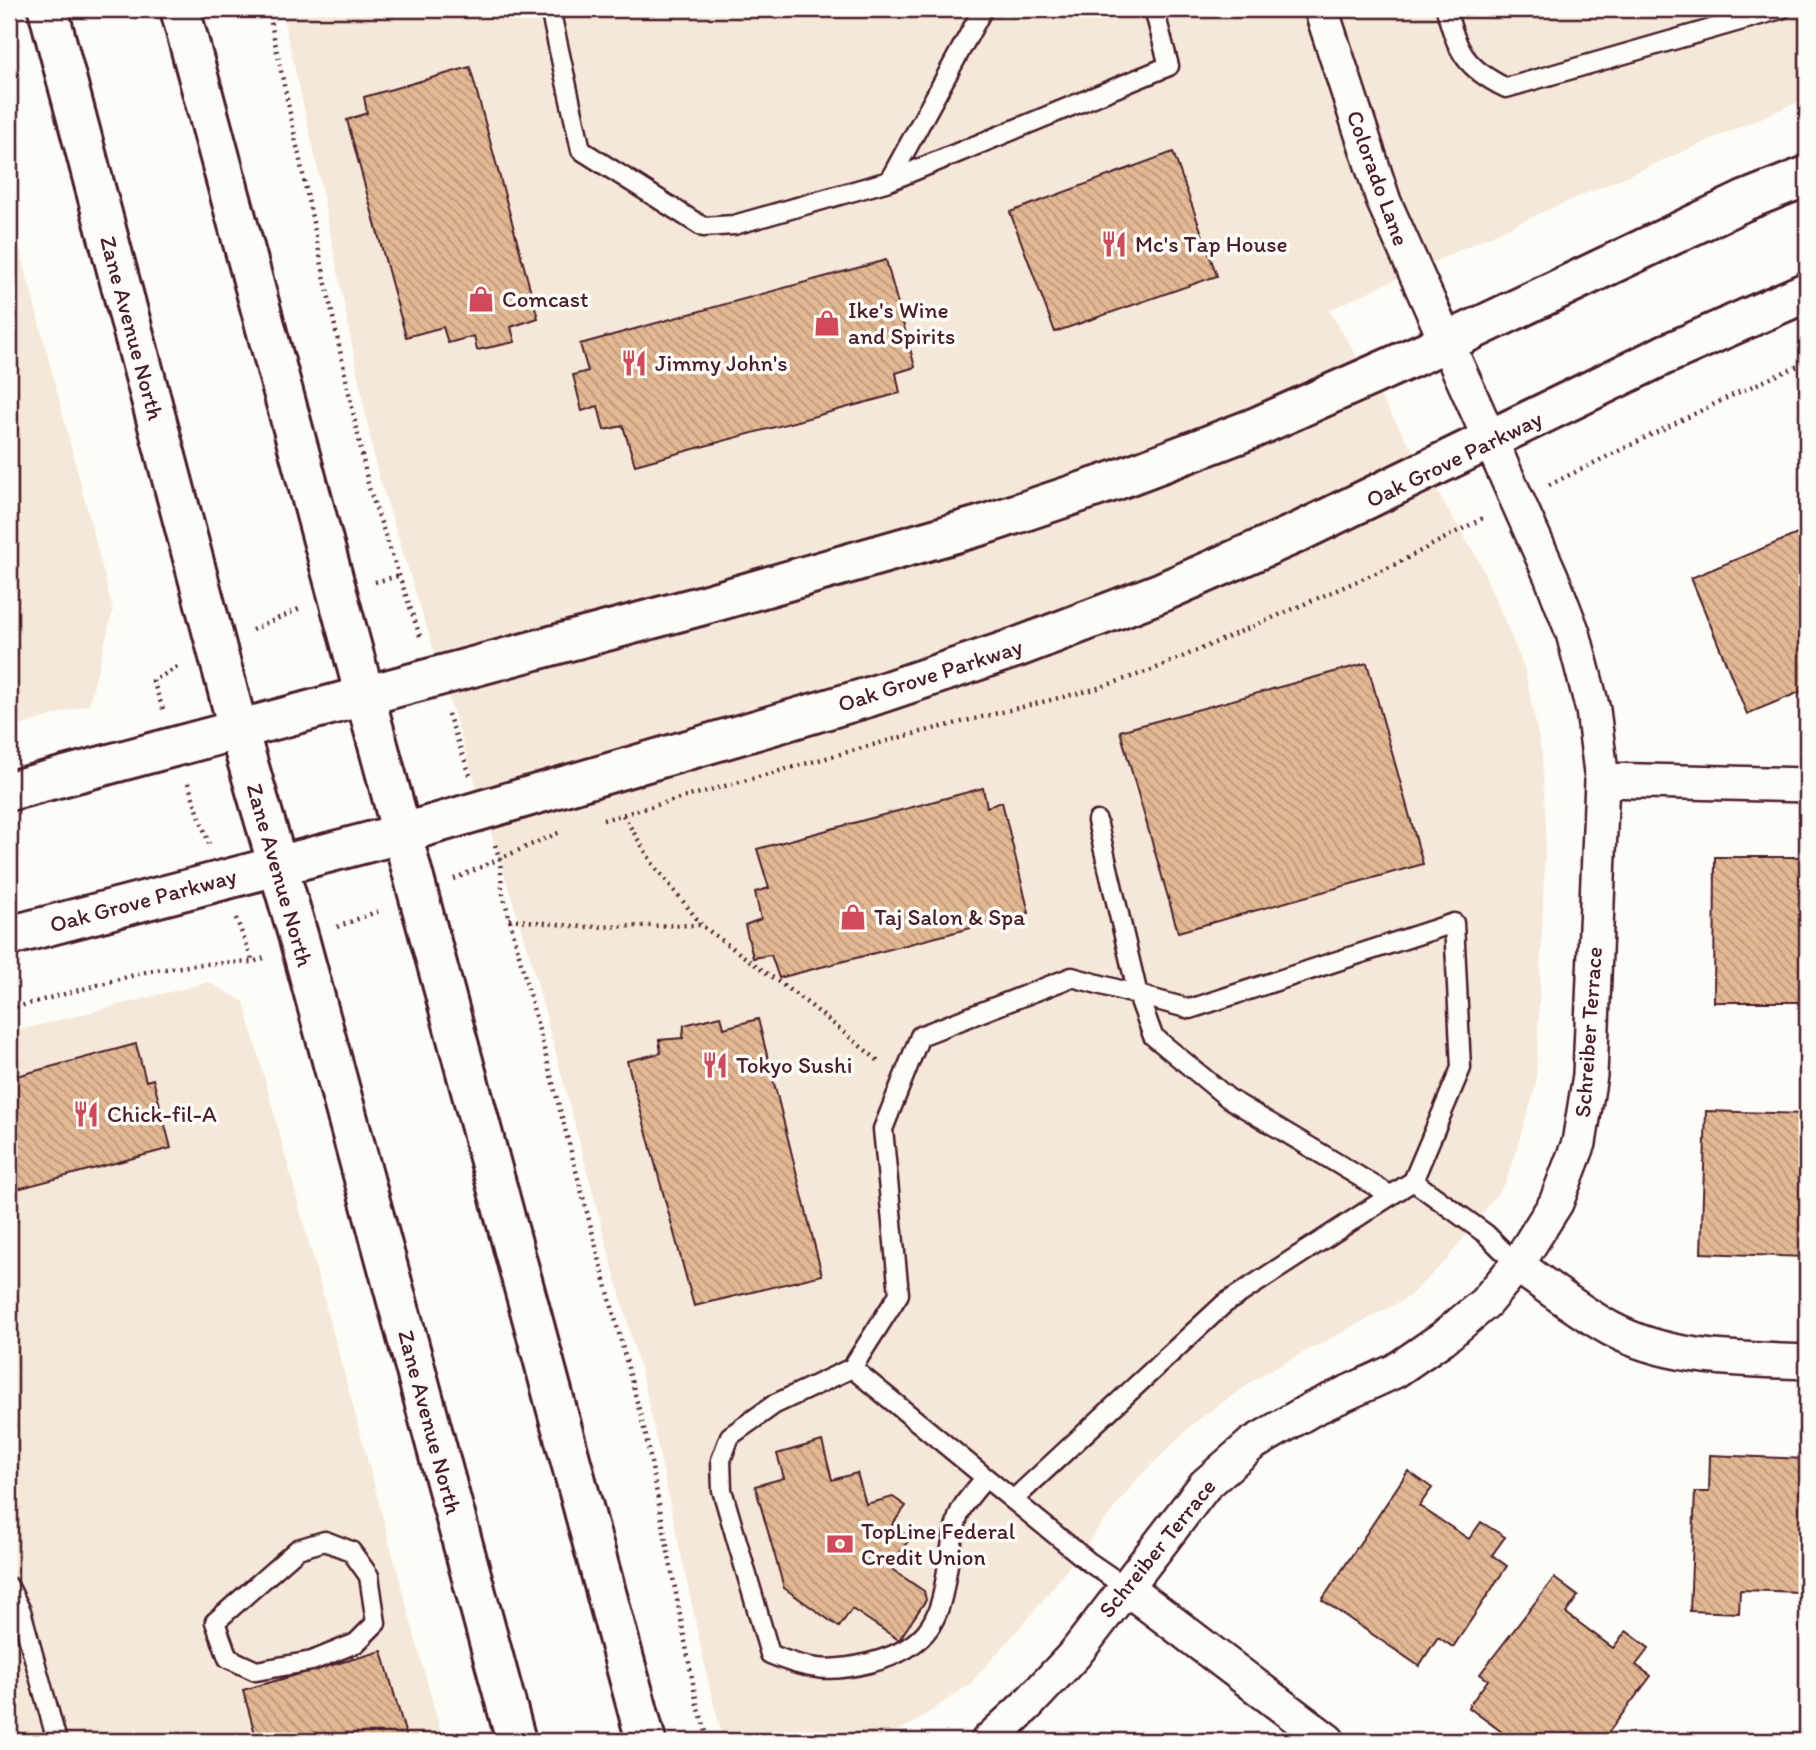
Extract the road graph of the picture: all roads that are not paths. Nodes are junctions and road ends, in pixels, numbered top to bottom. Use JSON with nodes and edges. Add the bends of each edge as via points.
{"nodes":[{"id":1,"x":48,"y":9,"type":"edge"},
{"id":2,"x":180,"y":9,"type":"edge"},
{"id":3,"x":550,"y":9,"type":"edge"},
{"id":4,"x":983,"y":9,"type":"edge"},
{"id":5,"x":1154,"y":9,"type":"edge"},
{"id":6,"x":1321,"y":9,"type":"edge"},
{"id":7,"x":1446,"y":9,"type":"edge"},
{"id":8,"x":1781,"y":9,"type":"edge"},
{"id":9,"x":1807,"y":176,"type":"edge"},
{"id":10,"x":889,"y":181,"type":"junction"},
{"id":11,"x":1807,"y":292,"type":"edge"},
{"id":12,"x":1445,"y":343,"type":"junction"},
{"id":13,"x":1492,"y":441,"type":"junction"},
{"id":14,"x":366,"y":695,"type":"junction"},
{"id":15,"x":239,"y":729,"type":"junction"},
{"id":16,"x":1602,"y":780,"type":"junction"},
{"id":17,"x":1807,"y":785,"type":"edge"},
{"id":18,"x":9,"y":791,"type":"edge"},
{"id":19,"x":1097,"y":821,"type":"dead end"},
{"id":20,"x":400,"y":834,"type":"junction"},
{"id":21,"x":278,"y":864,"type":"junction"},
{"id":22,"x":9,"y":936,"type":"edge"},
{"id":23,"x":1138,"y":995,"type":"junction"},
{"id":24,"x":1413,"y":1181,"type":"junction"},
{"id":25,"x":1390,"y":1195,"type":"junction"},
{"id":26,"x":1517,"y":1265,"type":"junction"},
{"id":27,"x":1807,"y":1362,"type":"edge"},
{"id":28,"x":852,"y":1368,"type":"junction"},
{"id":29,"x":985,"y":1478,"type":"junction"},
{"id":30,"x":1013,"y":1500,"type":"junction"},
{"id":31,"x":1124,"y":1586,"type":"junction"},
{"id":32,"x":9,"y":1587,"type":"edge"},
{"id":33,"x":215,"y":1622,"type":"joint"},
{"id":34,"x":57,"y":1741,"type":"edge"},
{"id":35,"x":516,"y":1741,"type":"edge"},
{"id":36,"x":646,"y":1741,"type":"edge"},
{"id":37,"x":988,"y":1741,"type":"edge"},
{"id":38,"x":1328,"y":1741,"type":"edge"}],
"edges":[{"from":1,"to":15,"type":"street","name":"Zane Avenue North"},
{"from":2,"to":14,"type":"street"},
{"from":3,"to":10,"type":"lane","via":[[581,150],[704,227],[734,225]]},
{"from":4,"to":10,"type":"lane"},
{"from":5,"to":10,"type":"lane","via":[[1169,66]]},
{"from":6,"to":12,"type":"street","name":"Colorado Lane","via":[[1384,202]]},
{"from":7,"to":8,"type":"lane","via":[[1457,48],[1481,76],[1506,88]]},
{"from":9,"to":12,"type":"street","via":[[1662,239]]},
{"from":11,"to":13,"type":"street","name":"Oak Grove Parkway","via":[[1664,355]]},
{"from":12,"to":13,"type":"street","name":"Schreiber Terrace"},
{"from":12,"to":14,"type":"street","via":[[1254,428],[983,525]]},
{"from":13,"to":16,"type":"street","name":"Schreiber Terrace","via":[[1573,633],[1592,710]]},
{"from":13,"to":20,"type":"street","name":"Oak Grove Parkway","via":[[1299,533],[1018,647],[869,697]]},
{"from":14,"to":15,"type":"street"},
{"from":14,"to":20,"type":"street"},
{"from":15,"to":18,"type":"street"},
{"from":15,"to":21,"type":"street","name":"Zane Avenue North"},
{"from":16,"to":17,"type":"street"},
{"from":16,"to":26,"type":"street","name":"Schreiber Terrace","via":[[1590,1074],[1579,1143],[1556,1203]]},
{"from":19,"to":23,"type":"lane"},
{"from":20,"to":21,"type":"street","name":"Oak Grove Parkway"},
{"from":20,"to":36,"type":"street"},
{"from":21,"to":22,"type":"street","name":"Oak Grove Parkway"},
{"from":21,"to":35,"type":"street","name":"Zane Avenue North"},
{"from":23,"to":24,"type":"lane","via":[[1190,1009],[1454,923],[1461,1069]]},
{"from":23,"to":25,"type":"lane","via":[[1153,1036],[1228,1098]]},
{"from":23,"to":28,"type":"lane","via":[[1072,977],[920,1036],[883,1129],[899,1294]]},
{"from":24,"to":25,"type":"lane"},
{"from":24,"to":26,"type":"lane","via":[[1486,1234]]},
{"from":25,"to":30,"type":"lane","via":[[1224,1304]]},
{"from":26,"to":27,"type":"street","via":[[1614,1330],[1659,1347],[1712,1358]]},
{"from":26,"to":31,"type":"street","name":"Schreiber Terrace","via":[[1485,1303],[1443,1339],[1395,1371],[1311,1409],[1252,1444],[1205,1485]]},
{"from":28,"to":29,"type":"lane"},
{"from":28,"to":29,"type":"lane","via":[[775,1404],[730,1436],[721,1460],[722,1490],[771,1654],[801,1668],[825,1670],[892,1658],[925,1637],[942,1603],[958,1514]]},
{"from":29,"to":30,"type":"lane"},
{"from":30,"to":31,"type":"lane"},
{"from":31,"to":37,"type":"street","name":"Schreiber Terrace","via":[[1075,1654]]},
{"from":31,"to":38,"type":"street"},
{"from":32,"to":34,"type":"lane","via":[[21,1611]]},
{"from":33,"to":33,"type":"lane","via":[[298,1549],[326,1541],[351,1551],[369,1576],[376,1623],[356,1643],[312,1661],[256,1671],[229,1658]]}]}
